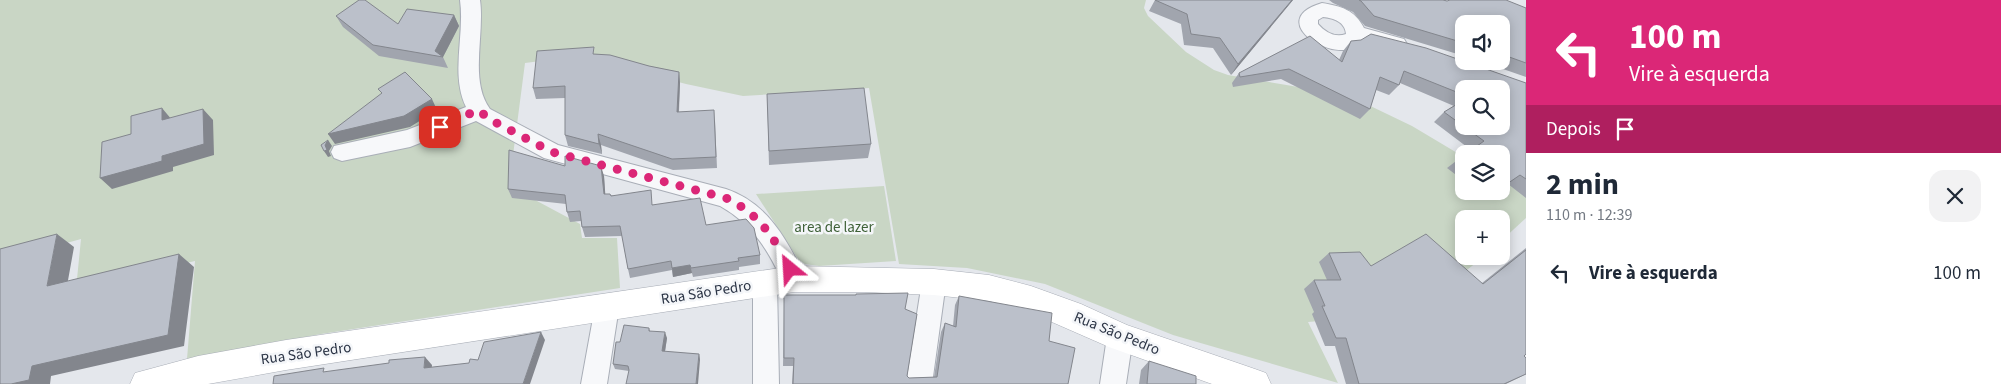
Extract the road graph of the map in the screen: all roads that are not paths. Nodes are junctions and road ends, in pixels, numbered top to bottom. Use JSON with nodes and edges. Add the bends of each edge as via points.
{"nodes":[{"id":1,"x":470,"y":0,"type":"edge"},
{"id":2,"x":1357,"y":33,"type":"dead end"},
{"id":3,"x":1413,"y":48,"type":"edge"},
{"id":4,"x":478,"y":110,"type":"junction"},
{"id":5,"x":342,"y":152,"type":"dead end"},
{"id":6,"x":794,"y":280,"type":"junction"},
{"id":7,"x":934,"y":282,"type":"junction"},
{"id":8,"x":765,"y":283,"type":"junction"},
{"id":9,"x":608,"y":307,"type":"junction"},
{"id":10,"x":1120,"y":337,"type":"junction"},
{"id":11,"x":146,"y":384,"type":"edge"},
{"id":12,"x":594,"y":384,"type":"edge"},
{"id":13,"x":766,"y":384,"type":"edge"},
{"id":14,"x":919,"y":384,"type":"edge"},
{"id":15,"x":1112,"y":384,"type":"edge"},
{"id":16,"x":1255,"y":384,"type":"edge"}],
"edges":[{"from":1,"to":4,"type":"street","via":[[473,25],[470,77],[472,99]]},
{"from":2,"to":3,"type":"street"},
{"from":4,"to":5,"type":"street","via":[[410,138]]},
{"from":4,"to":6,"type":"street","via":[[552,152],[726,198],[754,215],[770,233]]},
{"from":6,"to":7,"type":"street","name":"Rua São Pedro"},
{"from":6,"to":8,"type":"street","name":"Rua São Pedro"},
{"from":7,"to":10,"type":"street","name":"Rua São Pedro","via":[[989,288],[1031,300]]},
{"from":7,"to":14,"type":"street"},
{"from":8,"to":9,"type":"street","name":"Rua São Pedro"},
{"from":8,"to":13,"type":"street"},
{"from":9,"to":11,"type":"street","name":"Rua São Pedro","via":[[286,354]]},
{"from":9,"to":12,"type":"street"},
{"from":10,"to":15,"type":"street"},
{"from":10,"to":16,"type":"street","name":"Rua São Pedro"}]}
